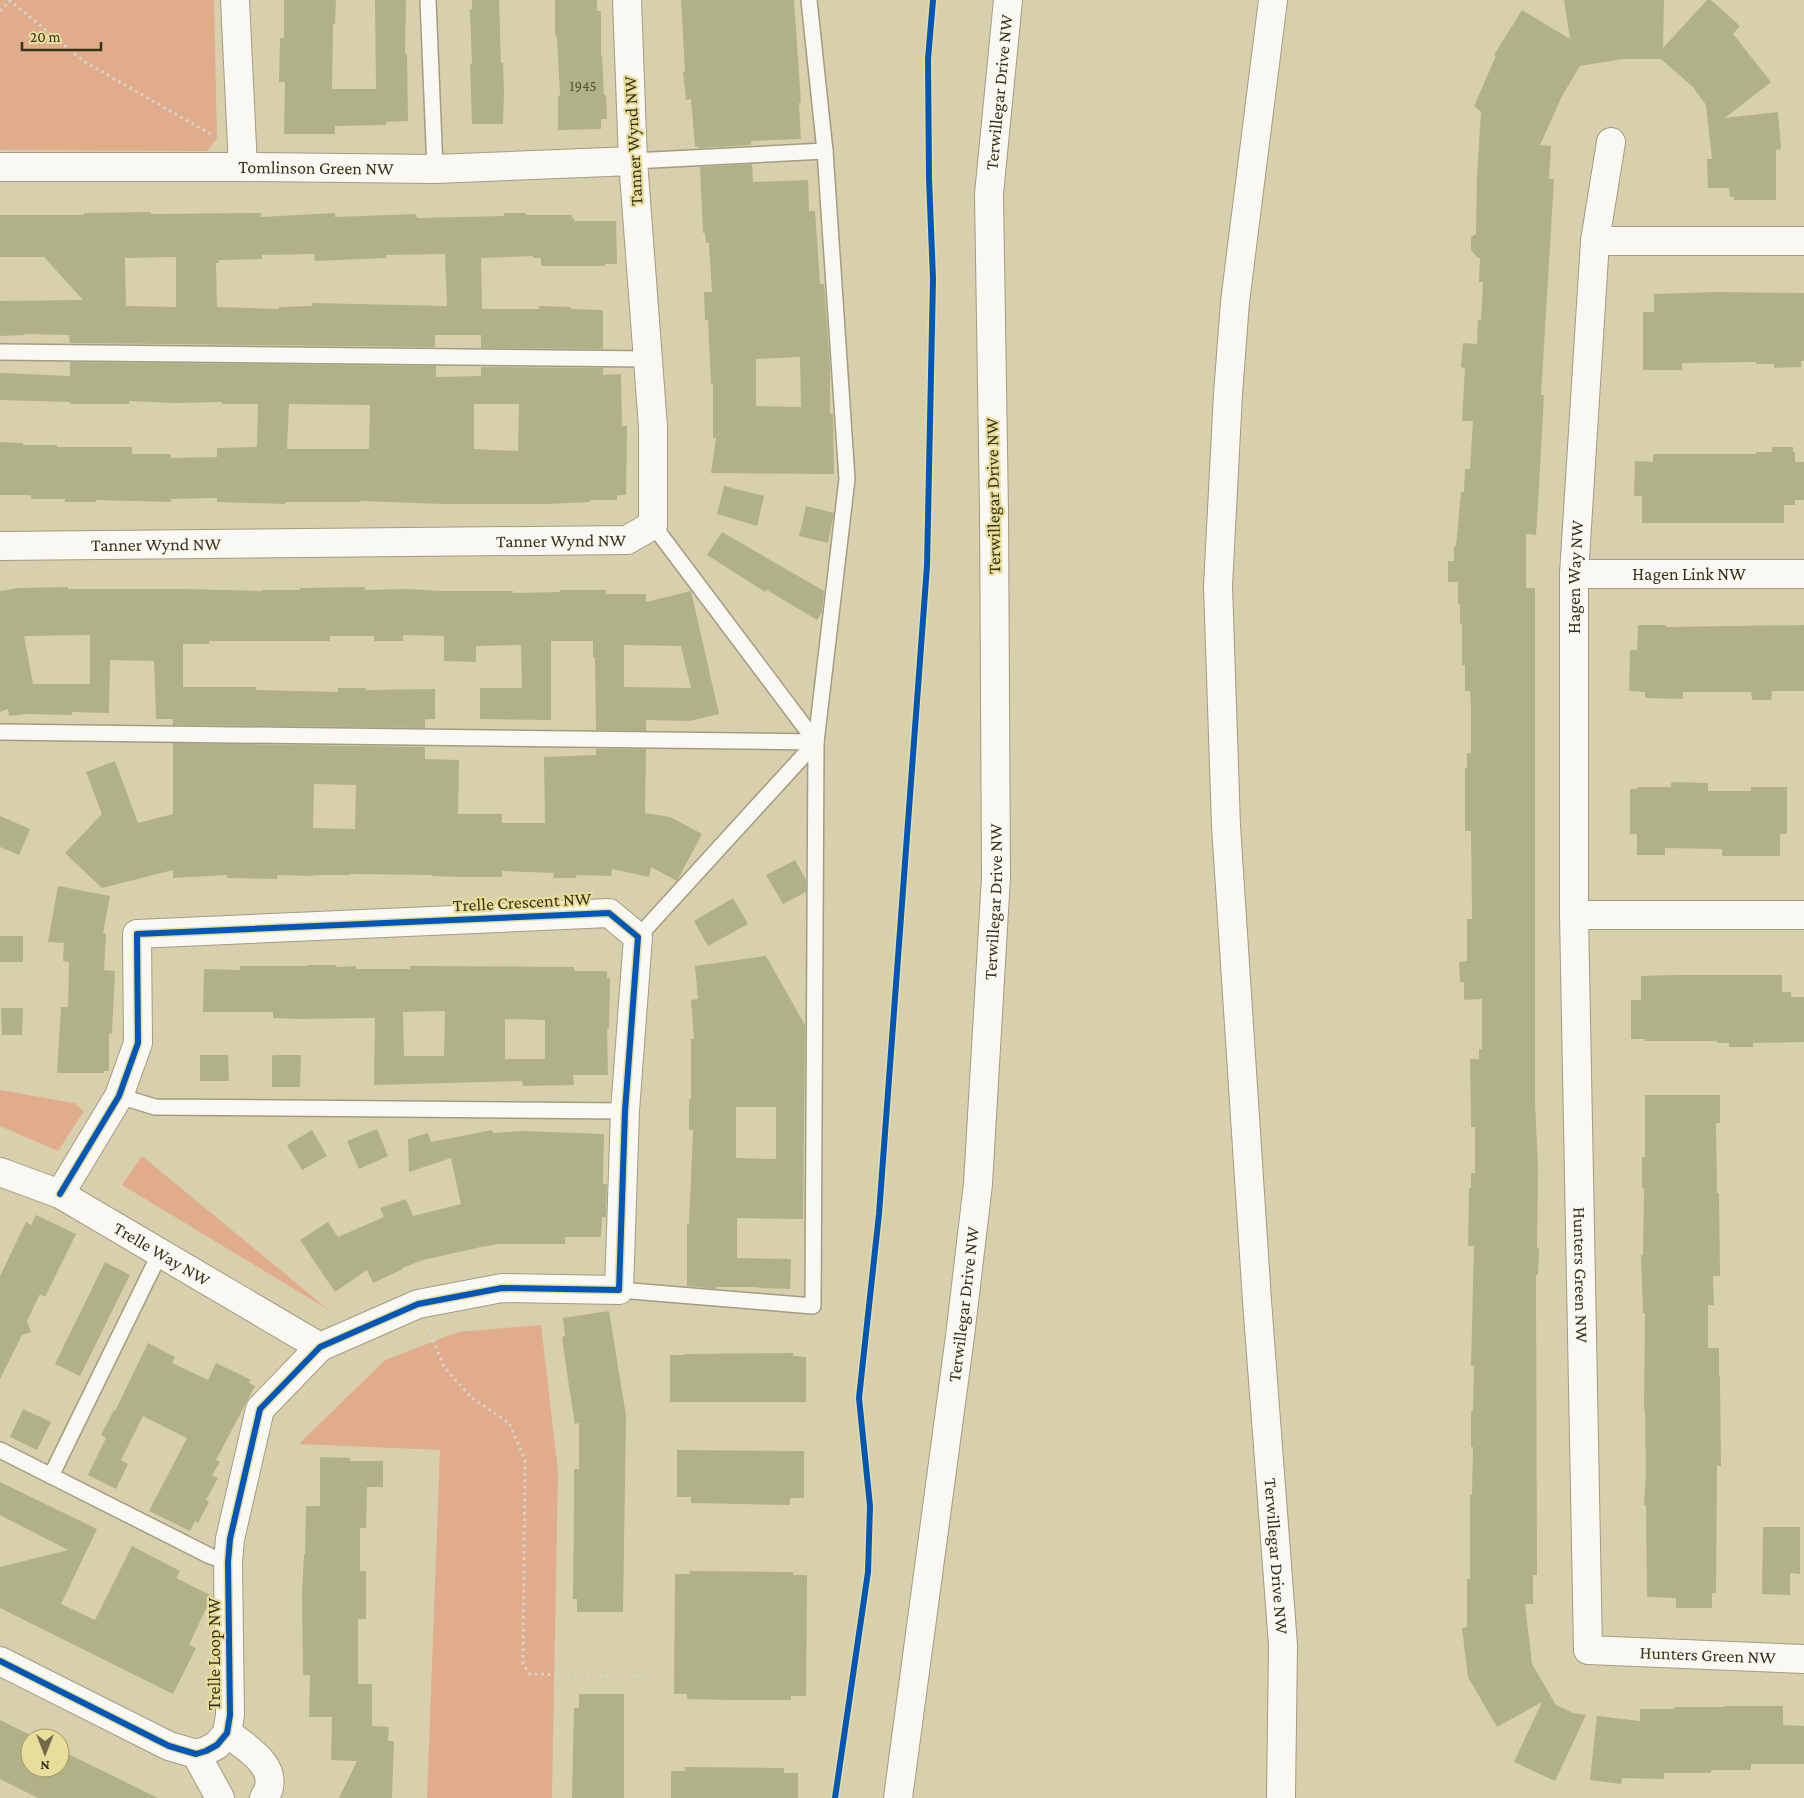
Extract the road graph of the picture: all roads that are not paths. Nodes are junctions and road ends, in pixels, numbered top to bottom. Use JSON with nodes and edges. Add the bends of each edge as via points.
{"nodes":[{"id":1,"x":236,"y":0,"type":"edge"},
{"id":2,"x":428,"y":0,"type":"edge"},
{"id":3,"x":626,"y":0,"type":"edge"},
{"id":4,"x":809,"y":0,"type":"edge"},
{"id":5,"x":1008,"y":0,"type":"edge"},
{"id":6,"x":1273,"y":0,"type":"edge"},
{"id":7,"x":1611,"y":142,"type":"dead end"},
{"id":8,"x":825,"y":151,"type":"junction"},
{"id":9,"x":633,"y":161,"type":"junction"},
{"id":10,"x":243,"y":166,"type":"junction"},
{"id":11,"x":0,"y":167,"type":"edge"},
{"id":12,"x":435,"y":169,"type":"junction"},
{"id":13,"x":1595,"y":241,"type":"junction"},
{"id":14,"x":1804,"y":241,"type":"edge"},
{"id":15,"x":0,"y":352,"type":"edge"},
{"id":16,"x":648,"y":359,"type":"junction"},
{"id":17,"x":653,"y":525,"type":"junction"},
{"id":18,"x":0,"y":546,"type":"edge"},
{"id":19,"x":1574,"y":574,"type":"junction"},
{"id":20,"x":1804,"y":574,"type":"edge"},
{"id":21,"x":0,"y":732,"type":"edge"},
{"id":22,"x":816,"y":742,"type":"junction"},
{"id":23,"x":1574,"y":915,"type":"junction"},
{"id":24,"x":1804,"y":915,"type":"edge"},
{"id":25,"x":638,"y":937,"type":"junction"},
{"id":26,"x":119,"y":1096,"type":"junction"},
{"id":27,"x":625,"y":1111,"type":"junction"},
{"id":28,"x":0,"y":1172,"type":"edge"},
{"id":29,"x":60,"y":1194,"type":"junction"},
{"id":30,"x":160,"y":1253,"type":"junction"},
{"id":31,"x":618,"y":1290,"type":"junction"},
{"id":32,"x":320,"y":1347,"type":"junction"},
{"id":33,"x":0,"y":1450,"type":"edge"},
{"id":34,"x":51,"y":1476,"type":"junction"},
{"id":35,"x":228,"y":1562,"type":"junction"},
{"id":36,"x":1804,"y":1659,"type":"edge"},
{"id":37,"x":0,"y":1661,"type":"edge"},
{"id":38,"x":227,"y":1733,"type":"junction"},
{"id":39,"x":196,"y":1754,"type":"junction"},
{"id":40,"x":220,"y":1798,"type":"edge"},
{"id":41,"x":264,"y":1798,"type":"edge"},
{"id":42,"x":898,"y":1798,"type":"edge"},
{"id":43,"x":1281,"y":1798,"type":"edge"}],
"edges":[{"from":1,"to":10,"type":"street"},
{"from":2,"to":12,"type":"lane"},
{"from":3,"to":9,"type":"street","name":"Tanner Wynd NW"},
{"from":4,"to":8,"type":"lane"},
{"from":5,"to":42,"type":"street","name":"Terwillegar Drive NW","via":[[989,194],[996,877],[978,1184]]},
{"from":6,"to":43,"type":"street","name":"Terwillegar Drive NW","via":[[1235,302],[1218,586],[1226,826],[1283,1645]]},
{"from":7,"to":13,"type":"street","name":"Hagen Way NW"},
{"from":8,"to":9,"type":"lane"},
{"from":8,"to":22,"type":"lane","via":[[847,479]]},
{"from":9,"to":12,"type":"street","name":"Tomlinson Green NW"},
{"from":9,"to":16,"type":"street","name":"Tanner Wynd NW"},
{"from":10,"to":11,"type":"street","name":"Tomlinson Green NW"},
{"from":10,"to":12,"type":"street","name":"Tomlinson Green NW"},
{"from":13,"to":14,"type":"street"},
{"from":13,"to":19,"type":"street","name":"Hagen Way NW"},
{"from":15,"to":16,"type":"lane"},
{"from":16,"to":17,"type":"street","name":"Tanner Wynd NW","via":[[654,427]]},
{"from":17,"to":18,"type":"street","name":"Tanner Wynd NW","via":[[628,540]]},
{"from":17,"to":22,"type":"lane"},
{"from":19,"to":20,"type":"street","name":"Hagen Link NW"},
{"from":19,"to":23,"type":"street","name":"Hagen Way NW"},
{"from":21,"to":22,"type":"lane"},
{"from":22,"to":25,"type":"lane"},
{"from":22,"to":31,"type":"lane","via":[[813,1306]]},
{"from":23,"to":24,"type":"street"},
{"from":23,"to":36,"type":"street","name":"Hunters Green NW","via":[[1588,1650]]},
{"from":25,"to":26,"type":"street","name":"Trelle Crescent NW","via":[[608,913],[136,934],[138,1043]]},
{"from":25,"to":27,"type":"street"},
{"from":26,"to":27,"type":"lane","via":[[155,1108]]},
{"from":26,"to":29,"type":"street","name":"Trelle Crescent NW"},
{"from":27,"to":31,"type":"street"},
{"from":28,"to":29,"type":"street","name":"Trelle Way NW"},
{"from":29,"to":30,"type":"street","name":"Trelle Way NW"},
{"from":30,"to":32,"type":"street","name":"Trelle Way NW"},
{"from":30,"to":34,"type":"lane"},
{"from":31,"to":32,"type":"street","via":[[502,1288],[418,1304]]},
{"from":32,"to":35,"type":"street","name":"Trelle Loop NW","via":[[260,1409],[230,1539]]},
{"from":33,"to":34,"type":"lane"},
{"from":34,"to":35,"type":"lane"},
{"from":35,"to":38,"type":"street","name":"Trelle Loop NW","via":[[230,1715]]},
{"from":37,"to":39,"type":"street","via":[[169,1746]]},
{"from":38,"to":39,"type":"street","name":"Trelle Loop NW","via":[[218,1745]]},
{"from":38,"to":41,"type":"street","name":"Trelle Loop NW","via":[[253,1752],[265,1766],[269,1786]]},
{"from":39,"to":40,"type":"street"}]}
